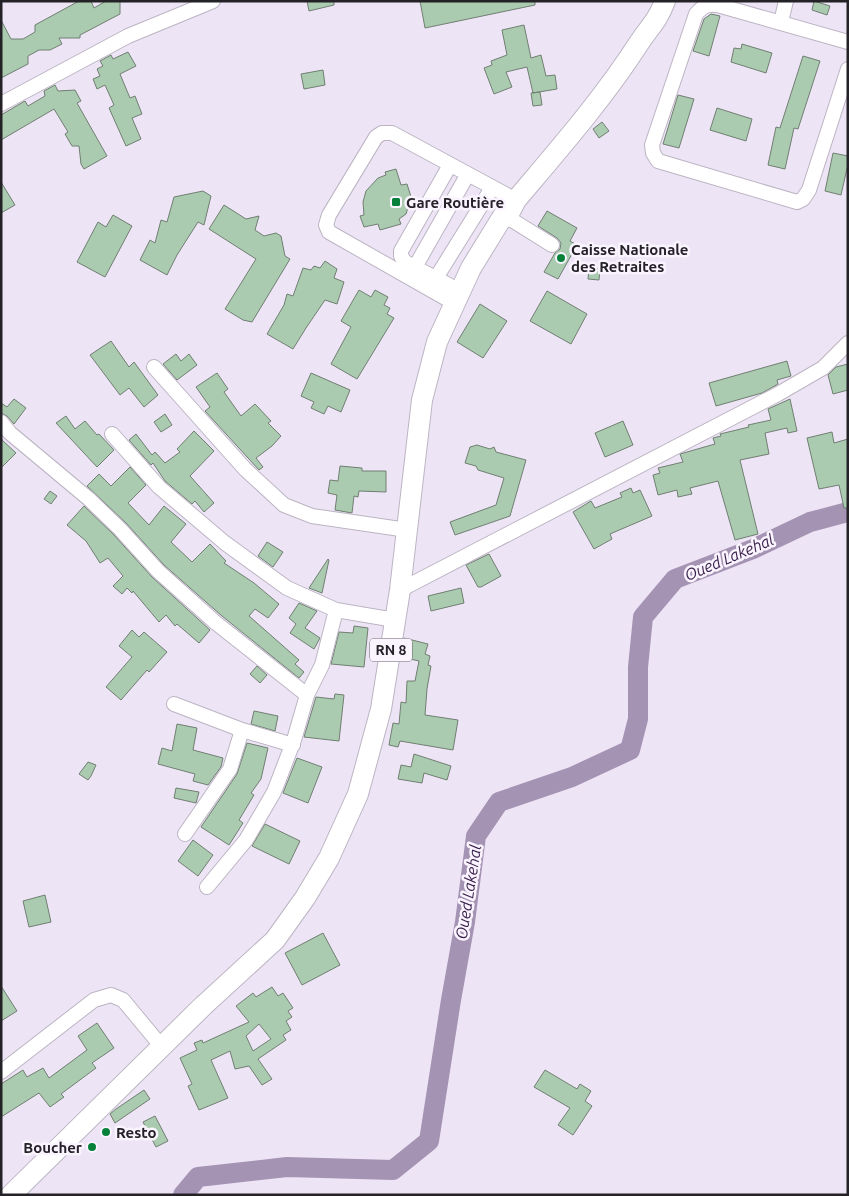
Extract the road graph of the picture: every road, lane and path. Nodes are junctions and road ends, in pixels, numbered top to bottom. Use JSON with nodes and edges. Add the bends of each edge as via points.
{"nodes":[{"id":1,"x":213,"y":1,"type":"edge"},
{"id":2,"x":652,"y":1,"type":"edge"},
{"id":3,"x":665,"y":1,"type":"edge"},
{"id":4,"x":786,"y":1,"type":"edge"},
{"id":5,"x":781,"y":22,"type":"junction"},
{"id":6,"x":642,"y":39,"type":"junction"},
{"id":7,"x":848,"y":42,"type":"edge"},
{"id":8,"x":848,"y":69,"type":"edge"},
{"id":9,"x":1,"y":104,"type":"edge"},
{"id":10,"x":450,"y":165,"type":"junction"},
{"id":11,"x":468,"y":174,"type":"junction"},
{"id":12,"x":492,"y":188,"type":"junction"},
{"id":13,"x":512,"y":209,"type":"junction"},
{"id":14,"x":552,"y":245,"type":"dead end"},
{"id":15,"x":415,"y":267,"type":"junction"},
{"id":16,"x":436,"y":278,"type":"junction"},
{"id":17,"x":457,"y":297,"type":"junction"},
{"id":18,"x":848,"y":343,"type":"edge"},
{"id":19,"x":154,"y":367,"type":"dead end"},
{"id":20,"x":1,"y":422,"type":"edge"},
{"id":21,"x":112,"y":434,"type":"dead end"},
{"id":22,"x":407,"y":530,"type":"junction"},
{"id":23,"x":400,"y":590,"type":"junction"},
{"id":24,"x":336,"y":610,"type":"junction"},
{"id":25,"x":395,"y":620,"type":"junction"},
{"id":26,"x":307,"y":695,"type":"junction"},
{"id":27,"x":174,"y":704,"type":"dead end"},
{"id":28,"x":242,"y":730,"type":"junction"},
{"id":29,"x":293,"y":745,"type":"junction"},
{"id":30,"x":185,"y":834,"type":"dead end"},
{"id":31,"x":207,"y":887,"type":"dead end"},
{"id":32,"x":162,"y":1047,"type":"junction"},
{"id":33,"x":1,"y":1072,"type":"edge"},
{"id":34,"x":11,"y":1195,"type":"edge"}],
"edges":[{"from":1,"to":9,"type":"street","via":[[128,36]]},
{"from":2,"to":6,"type":"highway","number":"RN 8"},
{"from":3,"to":6,"type":"highway","number":"RN 8","via":[[660,16]]},
{"from":4,"to":5,"type":"street"},
{"from":5,"to":7,"type":"street"},
{"from":5,"to":8,"type":"street","via":[[711,4],[696,14],[652,145],[652,154],[658,161],[796,202],[803,199]]},
{"from":6,"to":13,"type":"highway","number":"RN 8","via":[[590,112]]},
{"from":10,"to":11,"type":"street"},
{"from":10,"to":15,"type":"street","via":[[401,251],[405,262]]},
{"from":10,"to":17,"type":"street","via":[[392,133],[382,133],[376,137],[326,225],[328,232]]},
{"from":11,"to":12,"type":"street"},
{"from":11,"to":15,"type":"street"},
{"from":12,"to":13,"type":"street"},
{"from":12,"to":16,"type":"street"},
{"from":13,"to":14,"type":"street"},
{"from":13,"to":17,"type":"highway","number":"RN 8","via":[[470,268]]},
{"from":15,"to":16,"type":"street"},
{"from":16,"to":17,"type":"street"},
{"from":17,"to":22,"type":"highway","number":"RN 8","via":[[437,342],[422,400]]},
{"from":18,"to":23,"type":"street","via":[[823,368],[778,394]]},
{"from":19,"to":22,"type":"street","via":[[245,469],[284,505],[312,516]]},
{"from":20,"to":26,"type":"street","via":[[89,499],[158,571],[216,624]]},
{"from":21,"to":24,"type":"street","via":[[160,487],[225,543],[287,588]]},
{"from":22,"to":23,"type":"highway","number":"RN 8"},
{"from":23,"to":25,"type":"highway","number":"RN 8"},
{"from":24,"to":25,"type":"street"},
{"from":24,"to":26,"type":"street","via":[[322,666]]},
{"from":25,"to":32,"type":"highway","number":"RN 8","via":[[381,709],[358,794],[329,858],[275,940]]},
{"from":26,"to":29,"type":"street"},
{"from":27,"to":28,"type":"street"},
{"from":28,"to":29,"type":"street"},
{"from":28,"to":30,"type":"street","via":[[230,769]]},
{"from":29,"to":31,"type":"street","via":[[274,792],[246,840]]},
{"from":32,"to":33,"type":"street","via":[[123,1000],[111,995],[94,1000]]},
{"from":32,"to":34,"type":"highway","number":"RN 8"}]}
